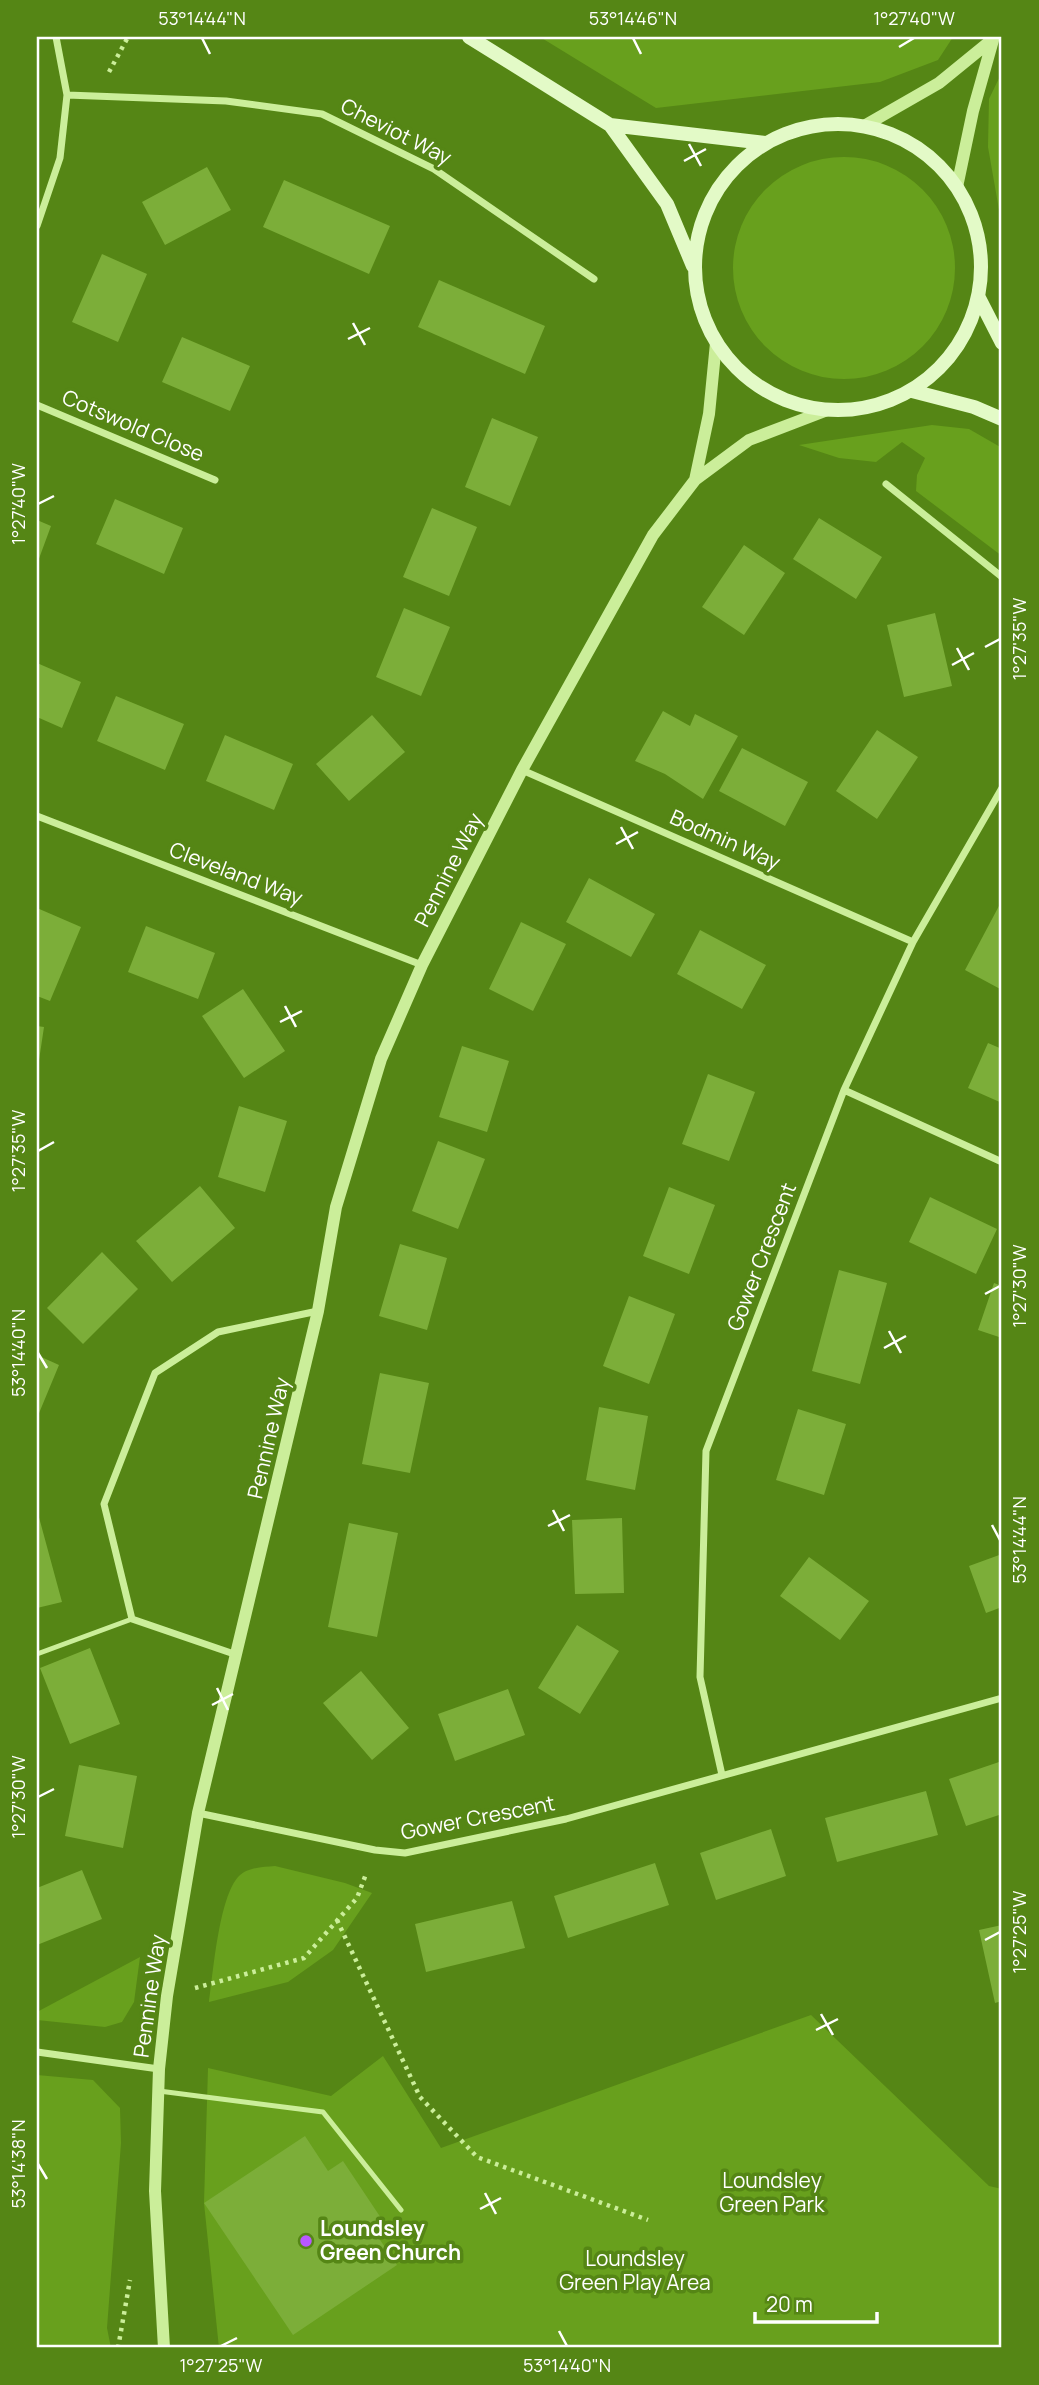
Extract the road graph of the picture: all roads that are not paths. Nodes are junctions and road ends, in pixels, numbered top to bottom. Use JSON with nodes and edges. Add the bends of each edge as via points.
{"nodes":[{"id":1,"x":56,"y":37,"type":"edge"},
{"id":2,"x":470,"y":37,"type":"edge"},
{"id":3,"x":994,"y":38,"type":"edge"},
{"id":4,"x":67,"y":95,"type":"junction"},
{"id":5,"x":610,"y":125,"type":"junction"},
{"id":6,"x":864,"y":126,"type":"junction"},
{"id":7,"x":765,"y":144,"type":"junction"},
{"id":8,"x":957,"y":187,"type":"junction"},
{"id":9,"x":37,"y":226,"type":"edge"},
{"id":10,"x":694,"y":269,"type":"junction"},
{"id":11,"x":594,"y":279,"type":"dead end"},
{"id":12,"x":978,"y":296,"type":"junction"},
{"id":13,"x":1002,"y":342,"type":"edge"},
{"id":14,"x":716,"y":343,"type":"junction"},
{"id":15,"x":912,"y":391,"type":"junction"},
{"id":16,"x":37,"y":405,"type":"edge"},
{"id":17,"x":825,"y":411,"type":"junction"},
{"id":18,"x":1002,"y":419,"type":"edge"},
{"id":19,"x":215,"y":480,"type":"dead end"},
{"id":20,"x":695,"y":480,"type":"junction"},
{"id":21,"x":886,"y":484,"type":"dead end"},
{"id":22,"x":1002,"y":576,"type":"edge"},
{"id":23,"x":522,"y":770,"type":"junction"},
{"id":24,"x":1002,"y":788,"type":"edge"},
{"id":25,"x":37,"y":816,"type":"edge"},
{"id":26,"x":913,"y":942,"type":"junction"},
{"id":27,"x":422,"y":965,"type":"junction"},
{"id":28,"x":844,"y":1090,"type":"junction"},
{"id":29,"x":1002,"y":1162,"type":"edge"},
{"id":30,"x":318,"y":1311,"type":"junction"},
{"id":31,"x":132,"y":1619,"type":"junction"},
{"id":32,"x":37,"y":1654,"type":"edge"},
{"id":33,"x":238,"y":1656,"type":"junction"},
{"id":34,"x":1002,"y":1698,"type":"edge"},
{"id":35,"x":722,"y":1775,"type":"junction"},
{"id":36,"x":198,"y":1813,"type":"junction"},
{"id":37,"x":37,"y":2052,"type":"edge"},
{"id":38,"x":159,"y":2069,"type":"junction"},
{"id":39,"x":158,"y":2091,"type":"junction"},
{"id":40,"x":401,"y":2210,"type":"dead end"},
{"id":41,"x":164,"y":2348,"type":"edge"}],
"edges":[{"from":1,"to":4,"type":"street"},
{"from":2,"to":5,"type":"main road"},
{"from":3,"to":6,"type":"street","via":[[939,83]]},
{"from":3,"to":8,"type":"street"},
{"from":4,"to":9,"type":"street","via":[[60,158]]},
{"from":4,"to":11,"type":"street","name":"Cheviot Way","via":[[226,101],[322,114],[434,169]]},
{"from":5,"to":7,"type":"main road"},
{"from":5,"to":10,"type":"main road","via":[[667,204]]},
{"from":6,"to":7,"type":"main road","via":[[813,126]]},
{"from":6,"to":8,"type":"main road","via":[[907,141],[943,169]]},
{"from":7,"to":10,"type":"main road","via":[[741,162],[711,202],[697,240]]},
{"from":8,"to":12,"type":"main road","via":[[979,239]]},
{"from":10,"to":14,"type":"main road","via":[[697,295]]},
{"from":12,"to":13,"type":"main road"},
{"from":12,"to":15,"type":"main road","via":[[956,350]]},
{"from":14,"to":17,"type":"main road","via":[[732,364],[774,396]]},
{"from":14,"to":20,"type":"street","name":"Pennine Way","via":[[709,414]]},
{"from":15,"to":17,"type":"main road","via":[[865,408]]},
{"from":15,"to":18,"type":"main road"},
{"from":16,"to":19,"type":"street","name":"Cotswold Close"},
{"from":17,"to":20,"type":"street","name":"Pennine Way","via":[[749,440]]},
{"from":20,"to":23,"type":"street","name":"Pennine Way","via":[[653,535]]},
{"from":21,"to":22,"type":"street"},
{"from":23,"to":26,"type":"street","name":"Bodmin Way"},
{"from":23,"to":27,"type":"street","name":"Pennine Way"},
{"from":24,"to":26,"type":"street","name":"Gower Crescent"},
{"from":25,"to":27,"type":"street","name":"Cleveland Way"},
{"from":26,"to":28,"type":"street","name":"Gower Crescent"},
{"from":27,"to":30,"type":"street","name":"Pennine Way","via":[[381,1059],[336,1207]]},
{"from":28,"to":29,"type":"street"},
{"from":28,"to":35,"type":"street","name":"Gower Crescent","via":[[706,1451],[700,1677]]},
{"from":30,"to":31,"type":"street","via":[[218,1332],[155,1373],[104,1504]]},
{"from":30,"to":33,"type":"street","name":"Pennine Way"},
{"from":31,"to":32,"type":"lane"},
{"from":31,"to":33,"type":"street"},
{"from":33,"to":36,"type":"street","name":"Pennine Way"},
{"from":34,"to":35,"type":"street","name":"Gower Crescent"},
{"from":35,"to":36,"type":"street","name":"Gower Crescent","via":[[566,1819],[405,1853]]},
{"from":36,"to":38,"type":"street","name":"Pennine Way"},
{"from":37,"to":38,"type":"street"},
{"from":38,"to":39,"type":"street","name":"Pennine Way"},
{"from":39,"to":40,"type":"lane","via":[[323,2112]]},
{"from":39,"to":41,"type":"street","name":"Pennine Way","via":[[155,2191]]}]}
